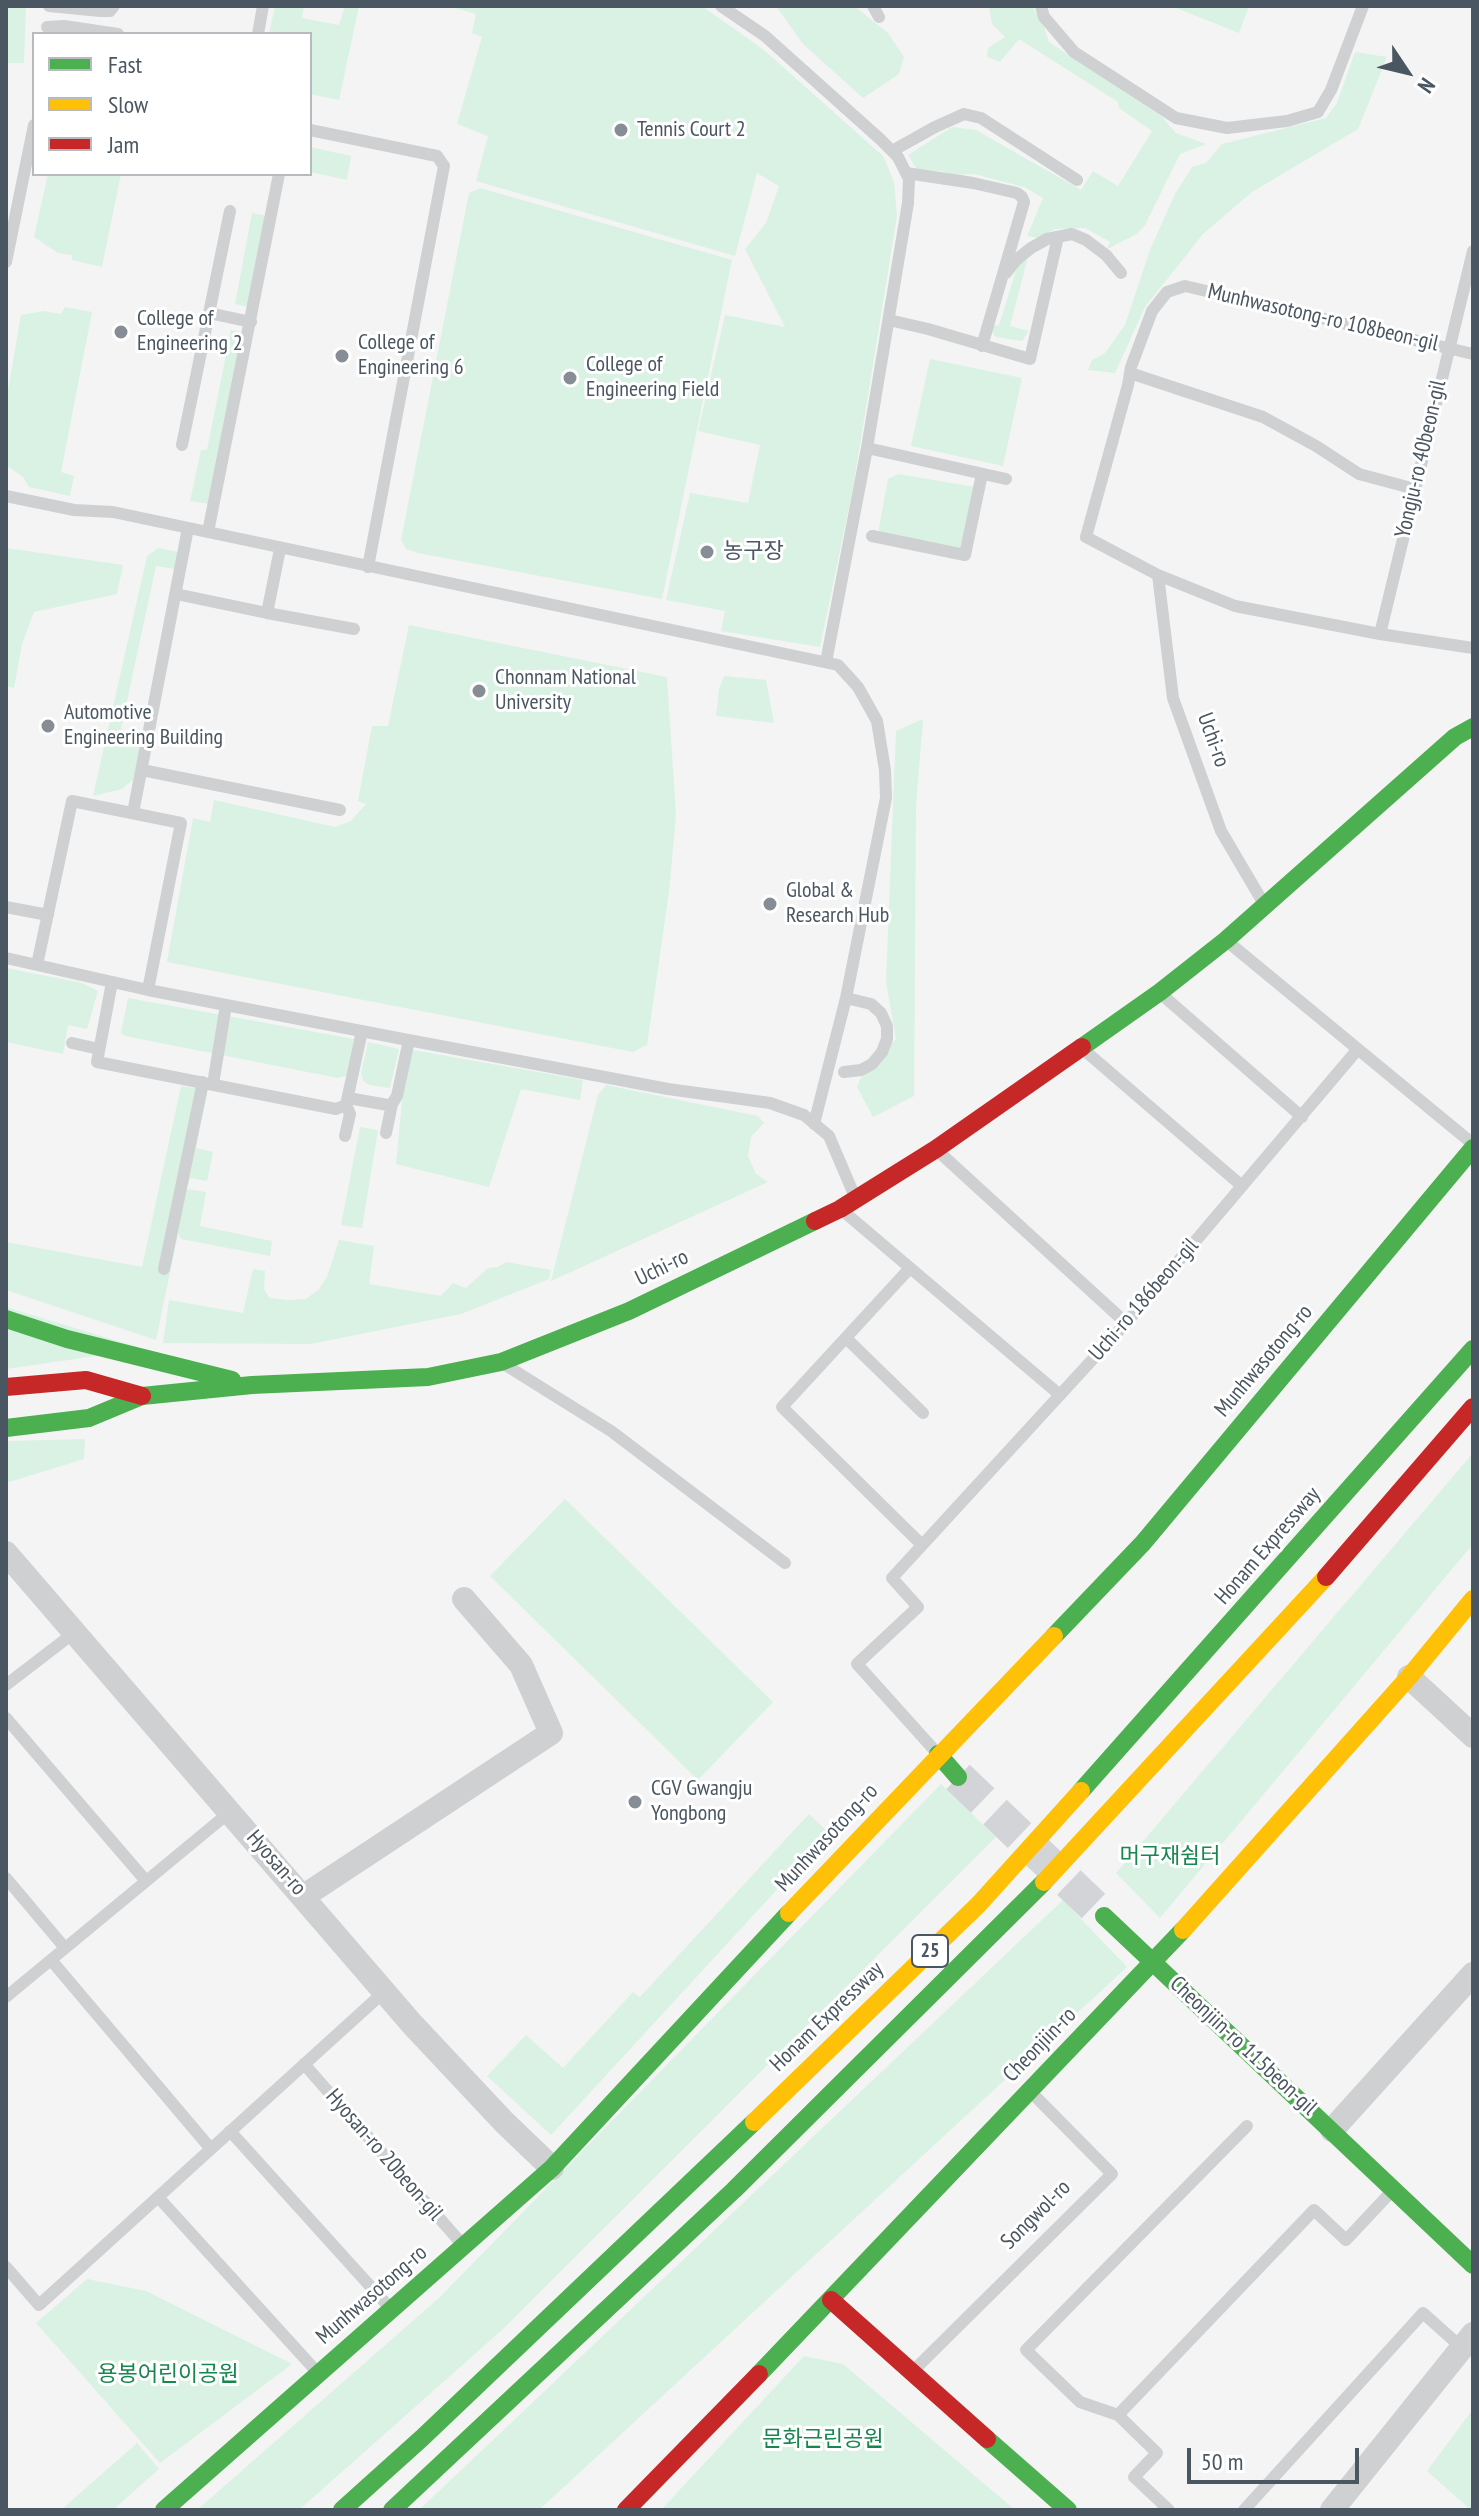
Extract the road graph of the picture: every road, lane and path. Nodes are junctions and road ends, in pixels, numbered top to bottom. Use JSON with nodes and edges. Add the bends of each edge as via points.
{"nodes":[{"id":1,"x":48,"y":6,"type":"edge"},
{"id":2,"x":114,"y":6,"type":"edge"},
{"id":3,"x":263,"y":6,"type":"edge"},
{"id":4,"x":721,"y":6,"type":"edge"},
{"id":5,"x":1041,"y":6,"type":"edge"},
{"id":6,"x":1363,"y":6,"type":"edge"},
{"id":7,"x":736,"y":11,"type":"edge"},
{"id":8,"x":47,"y":30,"type":"edge"},
{"id":9,"x":104,"y":32,"type":"edge"},
{"id":10,"x":258,"y":32,"type":"edge"},
{"id":11,"x":312,"y":130,"type":"edge"},
{"id":12,"x":32,"y":135,"type":"edge"},
{"id":13,"x":892,"y":151,"type":"junction"},
{"id":14,"x":906,"y":173,"type":"junction"},
{"id":15,"x":279,"y":176,"type":"edge"},
{"id":16,"x":1077,"y":180,"type":"dead end"},
{"id":17,"x":230,"y":211,"type":"dead end"},
{"id":18,"x":1058,"y":237,"type":"junction"},
{"id":19,"x":1473,"y":251,"type":"edge"},
{"id":20,"x":6,"y":262,"type":"edge"},
{"id":21,"x":1121,"y":273,"type":"dead end"},
{"id":22,"x":1001,"y":279,"type":"junction"},
{"id":23,"x":1469,"y":284,"type":"edge"},
{"id":24,"x":209,"y":313,"type":"junction"},
{"id":25,"x":889,"y":320,"type":"junction"},
{"id":26,"x":251,"y":322,"type":"junction"},
{"id":27,"x":982,"y":346,"type":"junction"},
{"id":28,"x":1448,"y":347,"type":"junction"},
{"id":29,"x":1473,"y":354,"type":"edge"},
{"id":30,"x":1130,"y":373,"type":"junction"},
{"id":31,"x":182,"y":445,"type":"dead end"},
{"id":32,"x":867,"y":448,"type":"junction"},
{"id":33,"x":982,"y":474,"type":"junction"},
{"id":34,"x":1006,"y":479,"type":"dead end"},
{"id":35,"x":1415,"y":489,"type":"junction"},
{"id":36,"x":6,"y":496,"type":"edge"},
{"id":37,"x":188,"y":528,"type":"junction"},
{"id":38,"x":208,"y":532,"type":"junction"},
{"id":39,"x":872,"y":536,"type":"dead end"},
{"id":40,"x":280,"y":549,"type":"junction"},
{"id":41,"x":368,"y":567,"type":"junction"},
{"id":42,"x":1158,"y":575,"type":"junction"},
{"id":43,"x":176,"y":594,"type":"junction"},
{"id":44,"x":267,"y":613,"type":"junction"},
{"id":45,"x":354,"y":629,"type":"dead end"},
{"id":46,"x":1380,"y":634,"type":"junction"},
{"id":47,"x":1473,"y":648,"type":"edge"},
{"id":48,"x":826,"y":662,"type":"junction"},
{"id":49,"x":1473,"y":727,"type":"edge"},
{"id":50,"x":142,"y":770,"type":"junction"},
{"id":51,"x":340,"y":810,"type":"dead end"},
{"id":52,"x":133,"y":813,"type":"junction"},
{"id":53,"x":6,"y":907,"type":"edge"},
{"id":54,"x":1266,"y":907,"type":"junction"},
{"id":55,"x":48,"y":915,"type":"junction"},
{"id":56,"x":1226,"y":940,"type":"junction"},
{"id":57,"x":6,"y":958,"type":"edge"},
{"id":58,"x":37,"y":965,"type":"junction"},
{"id":59,"x":112,"y":982,"type":"junction"},
{"id":60,"x":148,"y":990,"type":"junction"},
{"id":61,"x":1160,"y":992,"type":"junction"},
{"id":62,"x":846,"y":998,"type":"junction"},
{"id":63,"x":226,"y":1005,"type":"junction"},
{"id":64,"x":362,"y":1031,"type":"junction"},
{"id":65,"x":409,"y":1040,"type":"junction"},
{"id":66,"x":72,"y":1043,"type":"dead end"},
{"id":67,"x":1081,"y":1048,"type":"junction"},
{"id":68,"x":99,"y":1049,"type":"junction"},
{"id":69,"x":1358,"y":1049,"type":"junction"},
{"id":70,"x":844,"y":1072,"type":"dead end"},
{"id":71,"x":208,"y":1083,"type":"junction"},
{"id":72,"x":347,"y":1101,"type":"junction"},
{"id":73,"x":392,"y":1104,"type":"junction"},
{"id":74,"x":1302,"y":1117,"type":"junction"},
{"id":75,"x":814,"y":1124,"type":"junction"},
{"id":76,"x":386,"y":1133,"type":"dead end"},
{"id":77,"x":345,"y":1136,"type":"dead end"},
{"id":78,"x":1473,"y":1146,"type":"edge"},
{"id":79,"x":936,"y":1149,"type":"junction"},
{"id":80,"x":1242,"y":1186,"type":"junction"},
{"id":81,"x":848,"y":1204,"type":"junction"},
{"id":82,"x":910,"y":1268,"type":"junction"},
{"id":83,"x":164,"y":1269,"type":"dead end"},
{"id":84,"x":6,"y":1319,"type":"edge"},
{"id":85,"x":1126,"y":1323,"type":"junction"},
{"id":86,"x":846,"y":1338,"type":"junction"},
{"id":87,"x":1473,"y":1349,"type":"edge"},
{"id":88,"x":501,"y":1362,"type":"junction"},
{"id":89,"x":252,"y":1385,"type":"junction"},
{"id":90,"x":6,"y":1387,"type":"edge"},
{"id":91,"x":1060,"y":1395,"type":"junction"},
{"id":92,"x":142,"y":1396,"type":"junction"},
{"id":93,"x":1473,"y":1407,"type":"edge"},
{"id":94,"x":923,"y":1413,"type":"dead end"},
{"id":95,"x":6,"y":1428,"type":"edge"},
{"id":96,"x":922,"y":1545,"type":"junction"},
{"id":97,"x":6,"y":1553,"type":"edge"},
{"id":98,"x":785,"y":1563,"type":"dead end"},
{"id":99,"x":464,"y":1599,"type":"dead end"},
{"id":100,"x":1473,"y":1599,"type":"edge"},
{"id":101,"x":75,"y":1632,"type":"junction"},
{"id":102,"x":1409,"y":1677,"type":"junction"},
{"id":103,"x":6,"y":1685,"type":"edge"},
{"id":104,"x":6,"y":1718,"type":"edge"},
{"id":105,"x":1473,"y":1736,"type":"edge"},
{"id":106,"x":938,"y":1754,"type":"junction"},
{"id":107,"x":958,"y":1777,"type":"tunnel mouth"},
{"id":108,"x":231,"y":1811,"type":"junction"},
{"id":109,"x":6,"y":1878,"type":"edge"},
{"id":110,"x":146,"y":1881,"type":"junction"},
{"id":111,"x":304,"y":1896,"type":"junction"},
{"id":112,"x":1104,"y":1916,"type":"tunnel mouth"},
{"id":113,"x":65,"y":1948,"type":"junction"},
{"id":114,"x":51,"y":1960,"type":"junction"},
{"id":115,"x":1154,"y":1962,"type":"junction"},
{"id":116,"x":1473,"y":1974,"type":"edge"},
{"id":117,"x":385,"y":1991,"type":"junction"},
{"id":118,"x":6,"y":1997,"type":"edge"},
{"id":119,"x":304,"y":2064,"type":"junction"},
{"id":120,"x":1029,"y":2090,"type":"junction"},
{"id":121,"x":1247,"y":2126,"type":"dead end"},
{"id":122,"x":1332,"y":2130,"type":"junction"},
{"id":123,"x":230,"y":2131,"type":"junction"},
{"id":124,"x":211,"y":2149,"type":"junction"},
{"id":125,"x":552,"y":2168,"type":"junction"},
{"id":126,"x":1394,"y":2189,"type":"junction"},
{"id":127,"x":158,"y":2197,"type":"junction"},
{"id":128,"x":465,"y":2247,"type":"junction"},
{"id":129,"x":1473,"y":2265,"type":"edge"},
{"id":130,"x":6,"y":2267,"type":"edge"},
{"id":131,"x":831,"y":2300,"type":"junction"},
{"id":132,"x":391,"y":2310,"type":"junction"},
{"id":133,"x":1467,"y":2340,"type":"edge"},
{"id":134,"x":318,"y":2373,"type":"junction"},
{"id":135,"x":911,"y":2374,"type":"junction"},
{"id":136,"x":1118,"y":2415,"type":"junction"},
{"id":137,"x":164,"y":2510,"type":"edge"},
{"id":138,"x":342,"y":2510,"type":"edge"},
{"id":139,"x":392,"y":2510,"type":"edge"},
{"id":140,"x":626,"y":2510,"type":"edge"},
{"id":141,"x":1068,"y":2510,"type":"edge"},
{"id":142,"x":1169,"y":2510,"type":"edge"},
{"id":143,"x":1244,"y":2510,"type":"edge"},
{"id":144,"x":1332,"y":2510,"type":"edge"}],
"edges":[{"from":1,"to":2,"type":"lane","via":[[100,11]]},
{"from":1,"to":8,"type":"lane"},
{"from":3,"to":10,"type":"lane"},
{"from":4,"to":7,"type":"lane"},
{"from":5,"to":6,"type":"lane","via":[[1074,52],[1176,118],[1227,128],[1318,112]]},
{"from":7,"to":13,"type":"lane"},
{"from":8,"to":9,"type":"lane","via":[[64,26]]},
{"from":11,"to":41,"type":"lane","via":[[437,156],[444,166]]},
{"from":12,"to":20,"type":"lane"},
{"from":13,"to":14,"type":"lane"},
{"from":13,"to":16,"type":"lane","via":[[964,114],[981,118]]},
{"from":14,"to":22,"type":"lane","via":[[1022,197]]},
{"from":14,"to":25,"type":"lane","via":[[908,203]]},
{"from":15,"to":26,"type":"lane"},
{"from":17,"to":24,"type":"lane"},
{"from":18,"to":21,"type":"lane","via":[[1072,234],[1086,240]]},
{"from":18,"to":22,"type":"lane","via":[[1024,254]]},
{"from":18,"to":27,"type":"lane","via":[[1030,359]]},
{"from":19,"to":23,"type":"lane","name":"Yongju-ro 40beon-gil"},
{"from":22,"to":27,"type":"lane"},
{"from":23,"to":28,"type":"lane","name":"Yongju-ro 40beon-gil"},
{"from":24,"to":26,"type":"lane"},
{"from":24,"to":31,"type":"lane"},
{"from":25,"to":27,"type":"lane"},
{"from":25,"to":32,"type":"lane"},
{"from":26,"to":38,"type":"lane"},
{"from":28,"to":29,"type":"lane","name":"Munhwasotong-ro 108beon-gil"},
{"from":28,"to":30,"type":"lane","name":"Munhwasotong-ro 108beon-gil","via":[[1185,286],[1167,292],[1152,311]]},
{"from":28,"to":35,"type":"lane","name":"Yongju-ro 40beon-gil"},
{"from":30,"to":35,"type":"lane","via":[[1263,417],[1359,474]]},
{"from":30,"to":42,"type":"lane","name":"Munhwasotong-ro 108beon-gil","via":[[1086,537]]},
{"from":32,"to":33,"type":"lane"},
{"from":32,"to":48,"type":"lane"},
{"from":33,"to":34,"type":"lane"},
{"from":33,"to":39,"type":"lane","via":[[965,555]]},
{"from":35,"to":46,"type":"lane","name":"Yongju-ro 40beon-gil"},
{"from":36,"to":37,"type":"lane"},
{"from":37,"to":38,"type":"lane"},
{"from":37,"to":43,"type":"lane"},
{"from":38,"to":40,"type":"lane"},
{"from":40,"to":41,"type":"lane"},
{"from":40,"to":44,"type":"lane"},
{"from":41,"to":48,"type":"lane"},
{"from":42,"to":46,"type":"lane","name":"Munhwasotong-ro 108beon-gil","via":[[1235,606]]},
{"from":42,"to":54,"type":"lane","name":"Uchi-ro","via":[[1173,698],[1221,831]]},
{"from":43,"to":44,"type":"lane"},
{"from":43,"to":50,"type":"lane"},
{"from":44,"to":45,"type":"lane"},
{"from":46,"to":47,"type":"lane","name":"Munhwasotong-ro 108beon-gil"},
{"from":48,"to":62,"type":"lane","via":[[852,678],[868,702],[877,721],[885,770],[886,798]]},
{"from":49,"to":54,"type":"main road","name":"Uchi-ro","via":[[1455,737]]},
{"from":50,"to":51,"type":"lane"},
{"from":50,"to":52,"type":"lane"},
{"from":52,"to":55,"type":"lane","via":[[72,801]]},
{"from":52,"to":60,"type":"lane","via":[[181,823]]},
{"from":53,"to":55,"type":"lane"},
{"from":54,"to":56,"type":"main road","name":"Uchi-ro"},
{"from":55,"to":58,"type":"lane"},
{"from":56,"to":61,"type":"main road","name":"Uchi-ro"},
{"from":56,"to":69,"type":"lane"},
{"from":57,"to":58,"type":"lane"},
{"from":58,"to":59,"type":"lane"},
{"from":59,"to":60,"type":"lane"},
{"from":59,"to":68,"type":"lane"},
{"from":60,"to":63,"type":"lane"},
{"from":61,"to":67,"type":"main road","name":"Uchi-ro"},
{"from":61,"to":74,"type":"lane"},
{"from":62,"to":70,"type":"lane","via":[[871,1004],[881,1013],[887,1039],[872,1064]]},
{"from":62,"to":75,"type":"lane"},
{"from":63,"to":64,"type":"lane"},
{"from":63,"to":71,"type":"lane"},
{"from":64,"to":65,"type":"lane"},
{"from":64,"to":72,"type":"lane"},
{"from":65,"to":73,"type":"lane"},
{"from":65,"to":75,"type":"lane","via":[[770,1103]]},
{"from":66,"to":68,"type":"lane"},
{"from":67,"to":79,"type":"main road","name":"Uchi-ro"},
{"from":67,"to":80,"type":"lane"},
{"from":68,"to":71,"type":"lane","via":[[97,1062]]},
{"from":69,"to":74,"type":"lane","name":"Uchi-ro 186beon-gil"},
{"from":69,"to":78,"type":"lane"},
{"from":71,"to":72,"type":"lane","via":[[336,1109]]},
{"from":71,"to":83,"type":"lane"},
{"from":72,"to":73,"type":"lane"},
{"from":72,"to":77,"type":"lane"},
{"from":73,"to":76,"type":"lane"},
{"from":74,"to":80,"type":"lane","name":"Uchi-ro 186beon-gil"},
{"from":75,"to":81,"type":"lane","via":[[829,1136]]},
{"from":78,"to":106,"type":"main road","name":"Munhwasotong-ro","via":[[1143,1543]]},
{"from":79,"to":81,"type":"main road","name":"Uchi-ro"},
{"from":79,"to":85,"type":"lane"},
{"from":80,"to":85,"type":"lane","name":"Uchi-ro 186beon-gil"},
{"from":81,"to":82,"type":"lane"},
{"from":81,"to":88,"type":"main road","name":"Uchi-ro","via":[[629,1311]]},
{"from":82,"to":86,"type":"lane"},
{"from":82,"to":91,"type":"lane"},
{"from":84,"to":89,"type":"main road"},
{"from":85,"to":91,"type":"lane","name":"Uchi-ro 186beon-gil"},
{"from":86,"to":94,"type":"lane"},
{"from":86,"to":96,"type":"lane","via":[[782,1407]]},
{"from":87,"to":138,"type":"main road","name":"Honam Expressway","number":"25","via":[[979,1904]]},
{"from":88,"to":89,"type":"main road","name":"Uchi-ro","via":[[428,1377]]},
{"from":88,"to":98,"type":"lane","via":[[611,1431]]},
{"from":89,"to":92,"type":"main road","name":"Uchi-ro"},
{"from":90,"to":92,"type":"main road","name":"Uchi-ro","via":[[86,1380]]},
{"from":91,"to":96,"type":"lane","name":"Uchi-ro 186beon-gil"},
{"from":92,"to":95,"type":"main road","name":"Uchi-ro","via":[[89,1418]]},
{"from":93,"to":139,"type":"main road","number":"25","via":[[1289,1619],[1015,1913],[734,2190]]},
{"from":96,"to":106,"type":"lane","name":"Uchi-ro 186beon-gil","via":[[892,1578],[918,1607],[857,1664]]},
{"from":97,"to":101,"type":"street","name":"Hyosan-ro"},
{"from":99,"to":111,"type":"street","via":[[521,1665],[551,1733]]},
{"from":100,"to":102,"type":"main road","name":"Cheonjiin-ro"},
{"from":101,"to":103,"type":"lane"},
{"from":101,"to":108,"type":"street","name":"Hyosan-ro"},
{"from":102,"to":105,"type":"street"},
{"from":102,"to":115,"type":"main road","name":"Cheonjiin-ro"},
{"from":104,"to":110,"type":"lane"},
{"from":106,"to":107,"type":"main road"},
{"from":106,"to":125,"type":"main road","name":"Munhwasotong-ro"},
{"from":108,"to":110,"type":"lane"},
{"from":108,"to":111,"type":"street","name":"Hyosan-ro"},
{"from":109,"to":113,"type":"lane"},
{"from":110,"to":113,"type":"lane"},
{"from":111,"to":117,"type":"street","name":"Hyosan-ro"},
{"from":112,"to":115,"type":"main road","name":"Cheonjiin-ro 115beon-gil"},
{"from":113,"to":114,"type":"lane"},
{"from":114,"to":118,"type":"lane"},
{"from":114,"to":124,"type":"lane"},
{"from":115,"to":120,"type":"main road","name":"Cheonjiin-ro"},
{"from":115,"to":122,"type":"main road","name":"Cheonjiin-ro 115beon-gil"},
{"from":116,"to":122,"type":"street","name":"Cheonjiin-ro 115beon-gil"},
{"from":117,"to":119,"type":"lane"},
{"from":117,"to":125,"type":"street","name":"Hyosan-ro"},
{"from":119,"to":123,"type":"lane"},
{"from":119,"to":128,"type":"lane","name":"Hyosan-ro 20beon-gil"},
{"from":120,"to":131,"type":"main road","name":"Cheonjiin-ro"},
{"from":120,"to":135,"type":"lane","name":"Songwol-ro","via":[[1112,2174]]},
{"from":121,"to":136,"type":"lane","via":[[1026,2350],[1080,2402]]},
{"from":122,"to":126,"type":"main road","name":"Cheonjiin-ro 115beon-gil"},
{"from":123,"to":124,"type":"lane"},
{"from":123,"to":132,"type":"lane"},
{"from":124,"to":127,"type":"lane"},
{"from":125,"to":128,"type":"main road","name":"Munhwasotong-ro"},
{"from":126,"to":129,"type":"main road","name":"Cheonjiin-ro 115beon-gil"},
{"from":126,"to":136,"type":"lane","via":[[1346,2240],[1314,2210]]},
{"from":127,"to":130,"type":"lane","via":[[39,2305]]},
{"from":127,"to":134,"type":"lane"},
{"from":128,"to":132,"type":"main road","name":"Munhwasotong-ro"},
{"from":131,"to":135,"type":"main road"},
{"from":131,"to":140,"type":"main road","name":"Cheonjiin-ro"},
{"from":132,"to":134,"type":"main road","name":"Munhwasotong-ro"},
{"from":133,"to":143,"type":"lane","via":[[1423,2313]]},
{"from":133,"to":144,"type":"street"},
{"from":134,"to":137,"type":"main road","name":"Munhwasotong-ro"},
{"from":135,"to":141,"type":"main road"},
{"from":136,"to":142,"type":"lane","via":[[1157,2453],[1134,2477]]}]}
